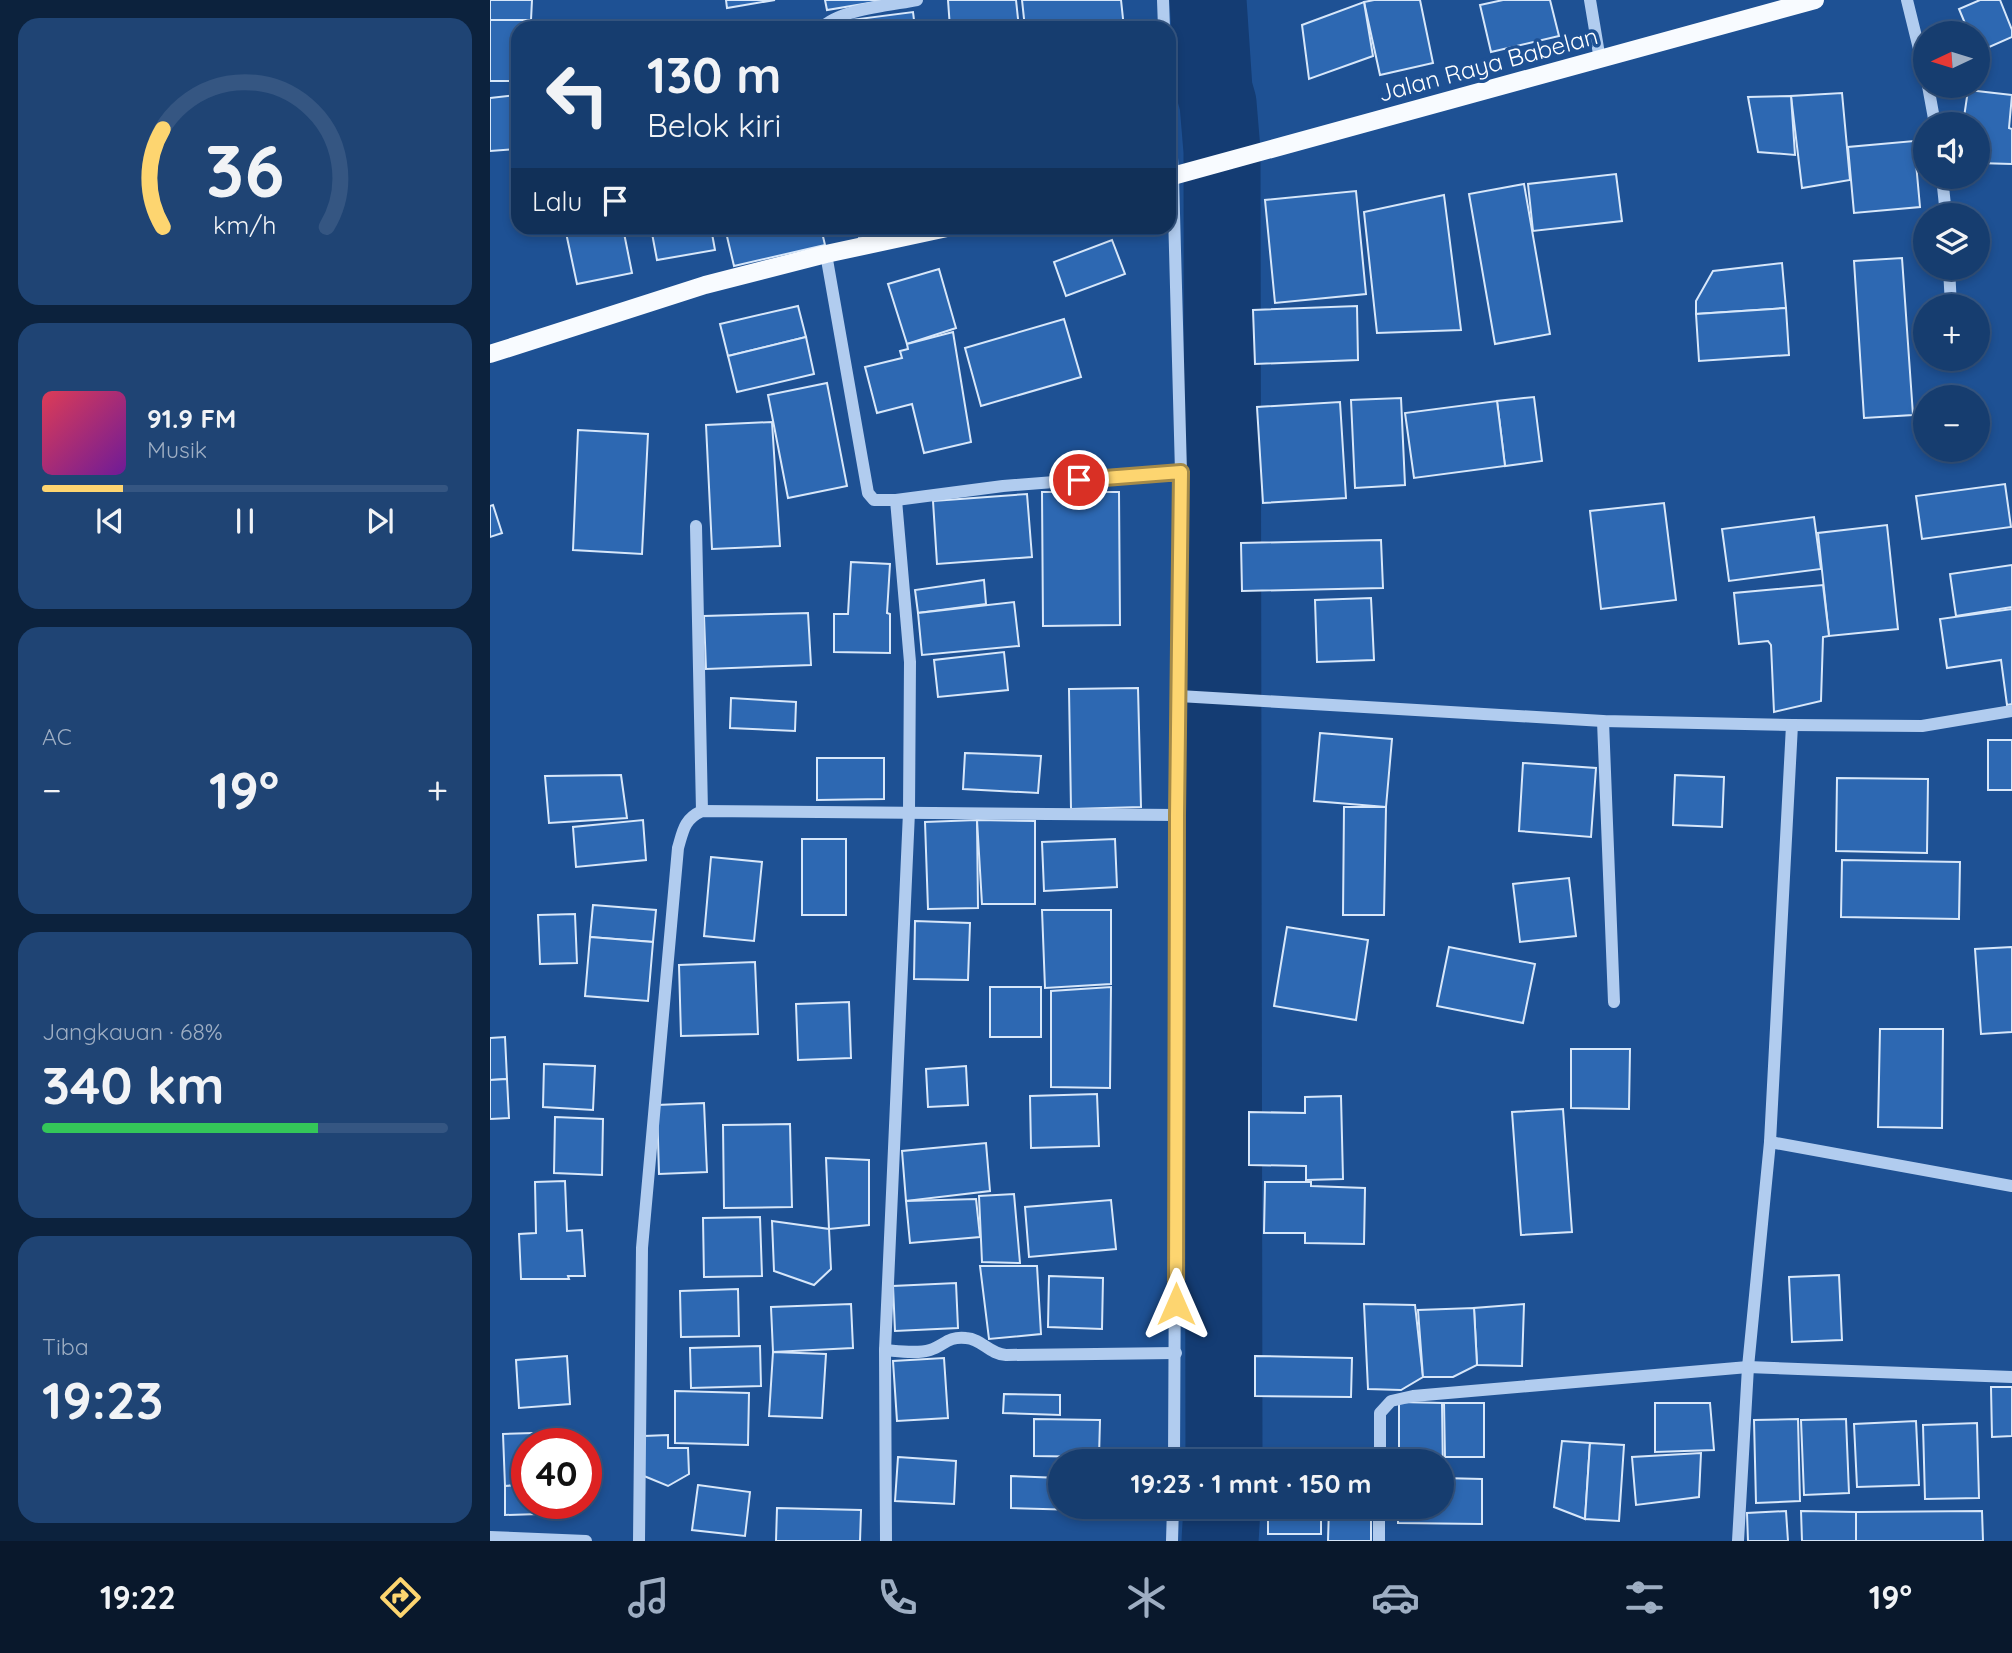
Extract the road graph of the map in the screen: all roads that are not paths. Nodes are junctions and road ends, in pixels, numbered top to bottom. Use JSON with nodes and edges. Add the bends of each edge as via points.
{"nodes":[{"id":1,"x":917,"y":0,"type":"edge"},
{"id":2,"x":1163,"y":0,"type":"edge"},
{"id":3,"x":1590,"y":0,"type":"edge"},
{"id":4,"x":1815,"y":0,"type":"edge"},
{"id":5,"x":1907,"y":0,"type":"edge"},
{"id":6,"x":830,"y":21,"type":"edge"},
{"id":7,"x":1164,"y":21,"type":"edge"},
{"id":8,"x":1913,"y":24,"type":"edge"},
{"id":9,"x":1600,"y":60,"type":"junction"},
{"id":10,"x":1176,"y":176,"type":"edge"},
{"id":11,"x":864,"y":235,"type":"edge"},
{"id":12,"x":916,"y":235,"type":"edge"},
{"id":13,"x":1173,"y":235,"type":"edge"},
{"id":14,"x":866,"y":246,"type":"junction"},
{"id":15,"x":826,"y":254,"type":"junction"},
{"id":16,"x":490,"y":354,"type":"edge"},
{"id":17,"x":1181,"y":472,"type":"junction"},
{"id":18,"x":896,"y":500,"type":"junction"},
{"id":19,"x":696,"y":526,"type":"dead end"},
{"id":20,"x":1179,"y":696,"type":"junction"},
{"id":21,"x":2012,"y":711,"type":"edge"},
{"id":22,"x":1603,"y":721,"type":"junction"},
{"id":23,"x":1792,"y":725,"type":"junction"},
{"id":24,"x":702,"y":811,"type":"junction"},
{"id":25,"x":909,"y":812,"type":"junction"},
{"id":26,"x":1177,"y":816,"type":"junction"},
{"id":27,"x":1614,"y":1002,"type":"dead end"},
{"id":28,"x":1770,"y":1142,"type":"junction"},
{"id":29,"x":2012,"y":1186,"type":"edge"},
{"id":30,"x":885,"y":1350,"type":"junction"},
{"id":31,"x":1176,"y":1353,"type":"junction"},
{"id":32,"x":1748,"y":1367,"type":"junction"},
{"id":33,"x":2012,"y":1377,"type":"edge"},
{"id":34,"x":1174,"y":1449,"type":"edge"},
{"id":35,"x":1380,"y":1449,"type":"edge"},
{"id":36,"x":1173,"y":1519,"type":"edge"},
{"id":37,"x":1379,"y":1519,"type":"edge"},
{"id":38,"x":490,"y":1537,"type":"edge"},
{"id":39,"x":586,"y":1541,"type":"edge"},
{"id":40,"x":639,"y":1541,"type":"edge"},
{"id":41,"x":886,"y":1541,"type":"edge"},
{"id":42,"x":1172,"y":1541,"type":"edge"},
{"id":43,"x":1379,"y":1541,"type":"edge"},
{"id":44,"x":1738,"y":1541,"type":"edge"}],
"edges":[{"from":1,"to":6,"type":"street"},
{"from":2,"to":7,"type":"street"},
{"from":3,"to":9,"type":"street"},
{"from":4,"to":9,"type":"main road","name":"Jalan Raya Babelan"},
{"from":5,"to":8,"type":"street"},
{"from":9,"to":10,"type":"main road","name":"Jalan Raya Babelan"},
{"from":11,"to":14,"type":"street"},
{"from":12,"to":14,"type":"main road"},
{"from":13,"to":17,"type":"street"},
{"from":14,"to":15,"type":"main road"},
{"from":15,"to":16,"type":"main road","via":[[705,285]]},
{"from":15,"to":18,"type":"street","via":[[868,493],[874,500]]},
{"from":17,"to":18,"type":"street"},
{"from":17,"to":20,"type":"street"},
{"from":18,"to":25,"type":"street","via":[[911,662]]},
{"from":19,"to":24,"type":"street"},
{"from":20,"to":22,"type":"street"},
{"from":20,"to":26,"type":"street"},
{"from":21,"to":23,"type":"street","via":[[1922,726]]},
{"from":22,"to":23,"type":"street"},
{"from":22,"to":27,"type":"street"},
{"from":23,"to":28,"type":"street"},
{"from":24,"to":25,"type":"street"},
{"from":24,"to":40,"type":"street","via":[[685,823],[678,848],[642,1248]]},
{"from":25,"to":26,"type":"street"},
{"from":25,"to":30,"type":"street"},
{"from":26,"to":31,"type":"street"},
{"from":28,"to":29,"type":"street"},
{"from":28,"to":32,"type":"street"},
{"from":30,"to":31,"type":"street","via":[[926,1351],[947,1340],[964,1338],[1006,1355]]},
{"from":30,"to":41,"type":"street"},
{"from":31,"to":34,"type":"street"},
{"from":32,"to":33,"type":"street"},
{"from":32,"to":35,"type":"street","via":[[1413,1396],[1391,1401],[1380,1413]]},
{"from":32,"to":44,"type":"street"},
{"from":36,"to":42,"type":"street"},
{"from":37,"to":43,"type":"street"},
{"from":38,"to":39,"type":"street"}]}
